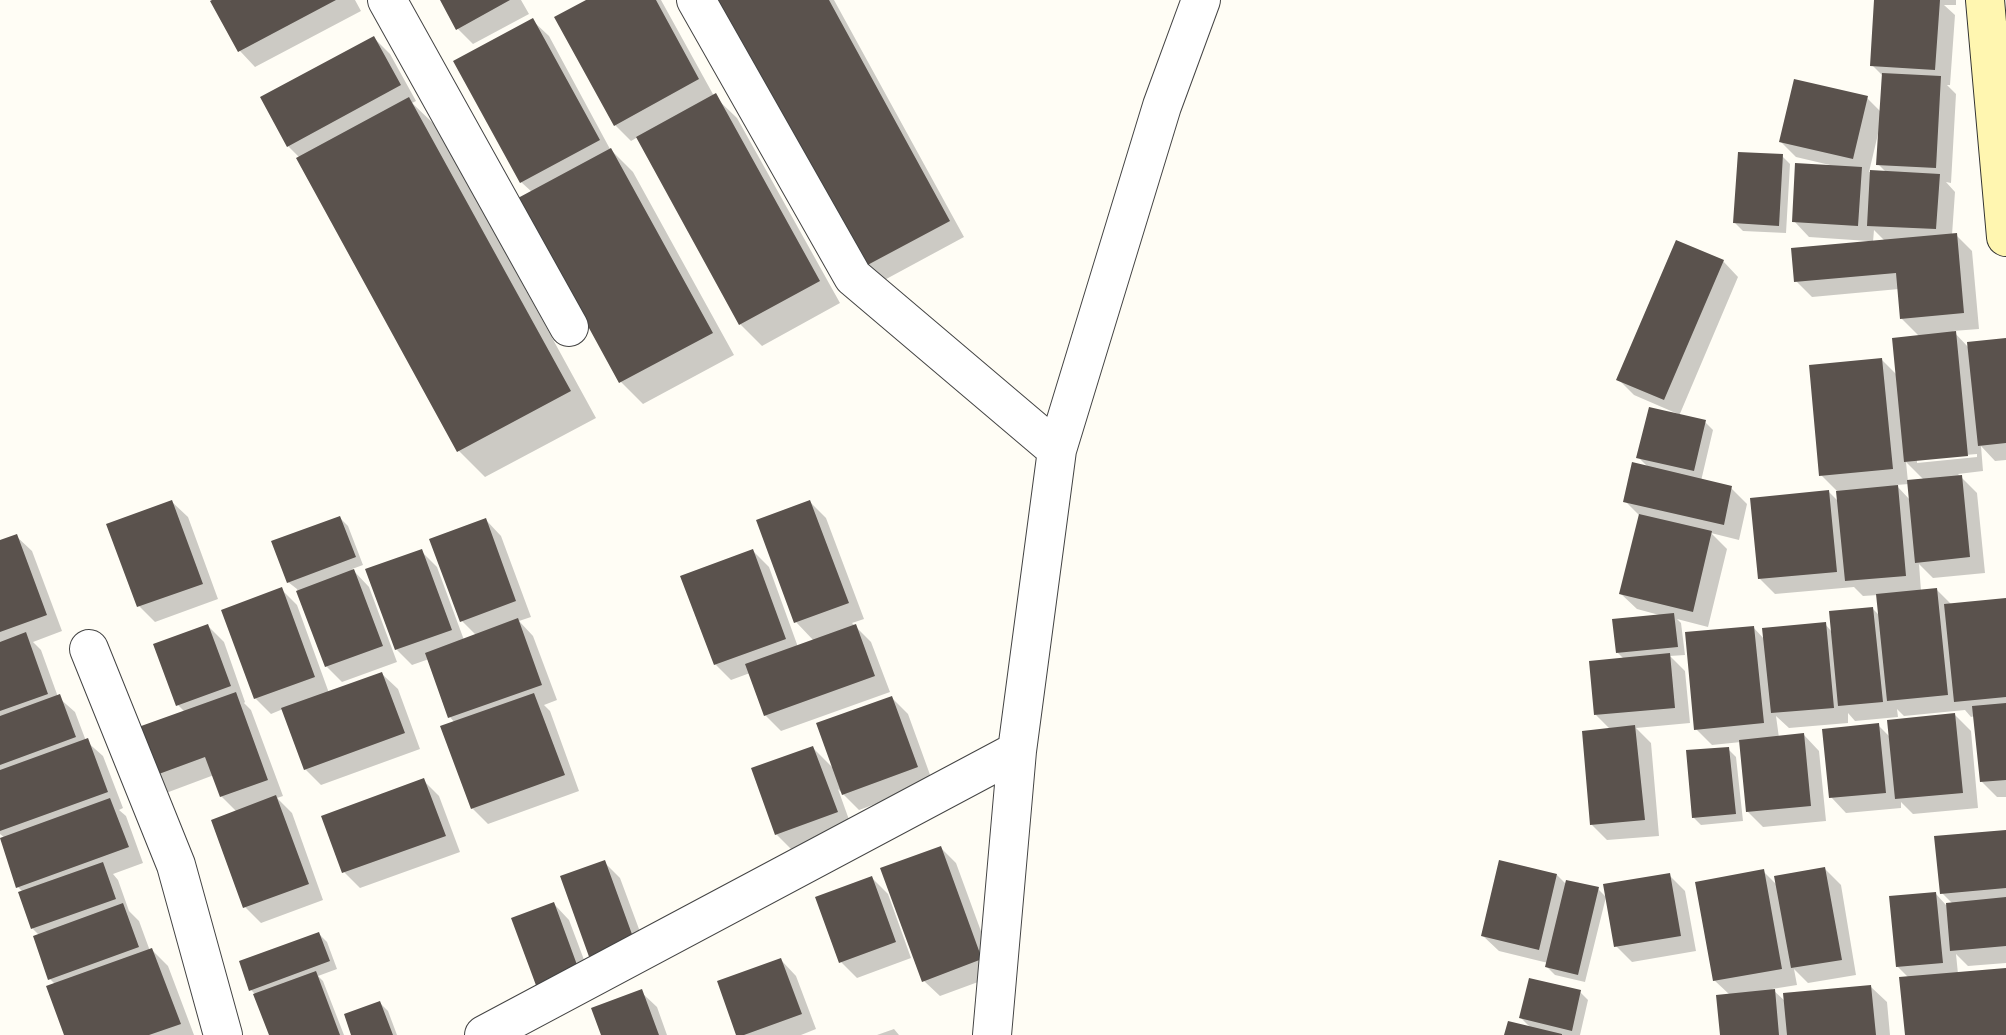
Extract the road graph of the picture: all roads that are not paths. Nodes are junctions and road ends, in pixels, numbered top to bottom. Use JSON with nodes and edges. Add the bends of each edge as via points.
{"nodes":[{"id":1,"x":387,"y":0,"type":"edge"},
{"id":2,"x":696,"y":0,"type":"edge"},
{"id":3,"x":1201,"y":0,"type":"edge"},
{"id":4,"x":1985,"y":0,"type":"edge"},
{"id":5,"x":2006,"y":237,"type":"edge"},
{"id":6,"x":569,"y":327,"type":"dead end"},
{"id":7,"x":1057,"y":450,"type":"junction"},
{"id":8,"x":89,"y":649,"type":"dead end"},
{"id":9,"x":1017,"y":751,"type":"junction"},
{"id":10,"x":223,"y":1035,"type":"edge"},
{"id":11,"x":484,"y":1035,"type":"edge"},
{"id":12,"x":992,"y":1035,"type":"edge"}],
"edges":[{"from":1,"to":6,"type":"street"},
{"from":2,"to":7,"type":"street","via":[[853,277]]},
{"from":3,"to":7,"type":"street","via":[[1162,106]]},
{"from":4,"to":5,"type":"street"},
{"from":7,"to":9,"type":"street"},
{"from":8,"to":10,"type":"street","via":[[176,864]]},
{"from":9,"to":11,"type":"street"},
{"from":9,"to":12,"type":"street"}]}
